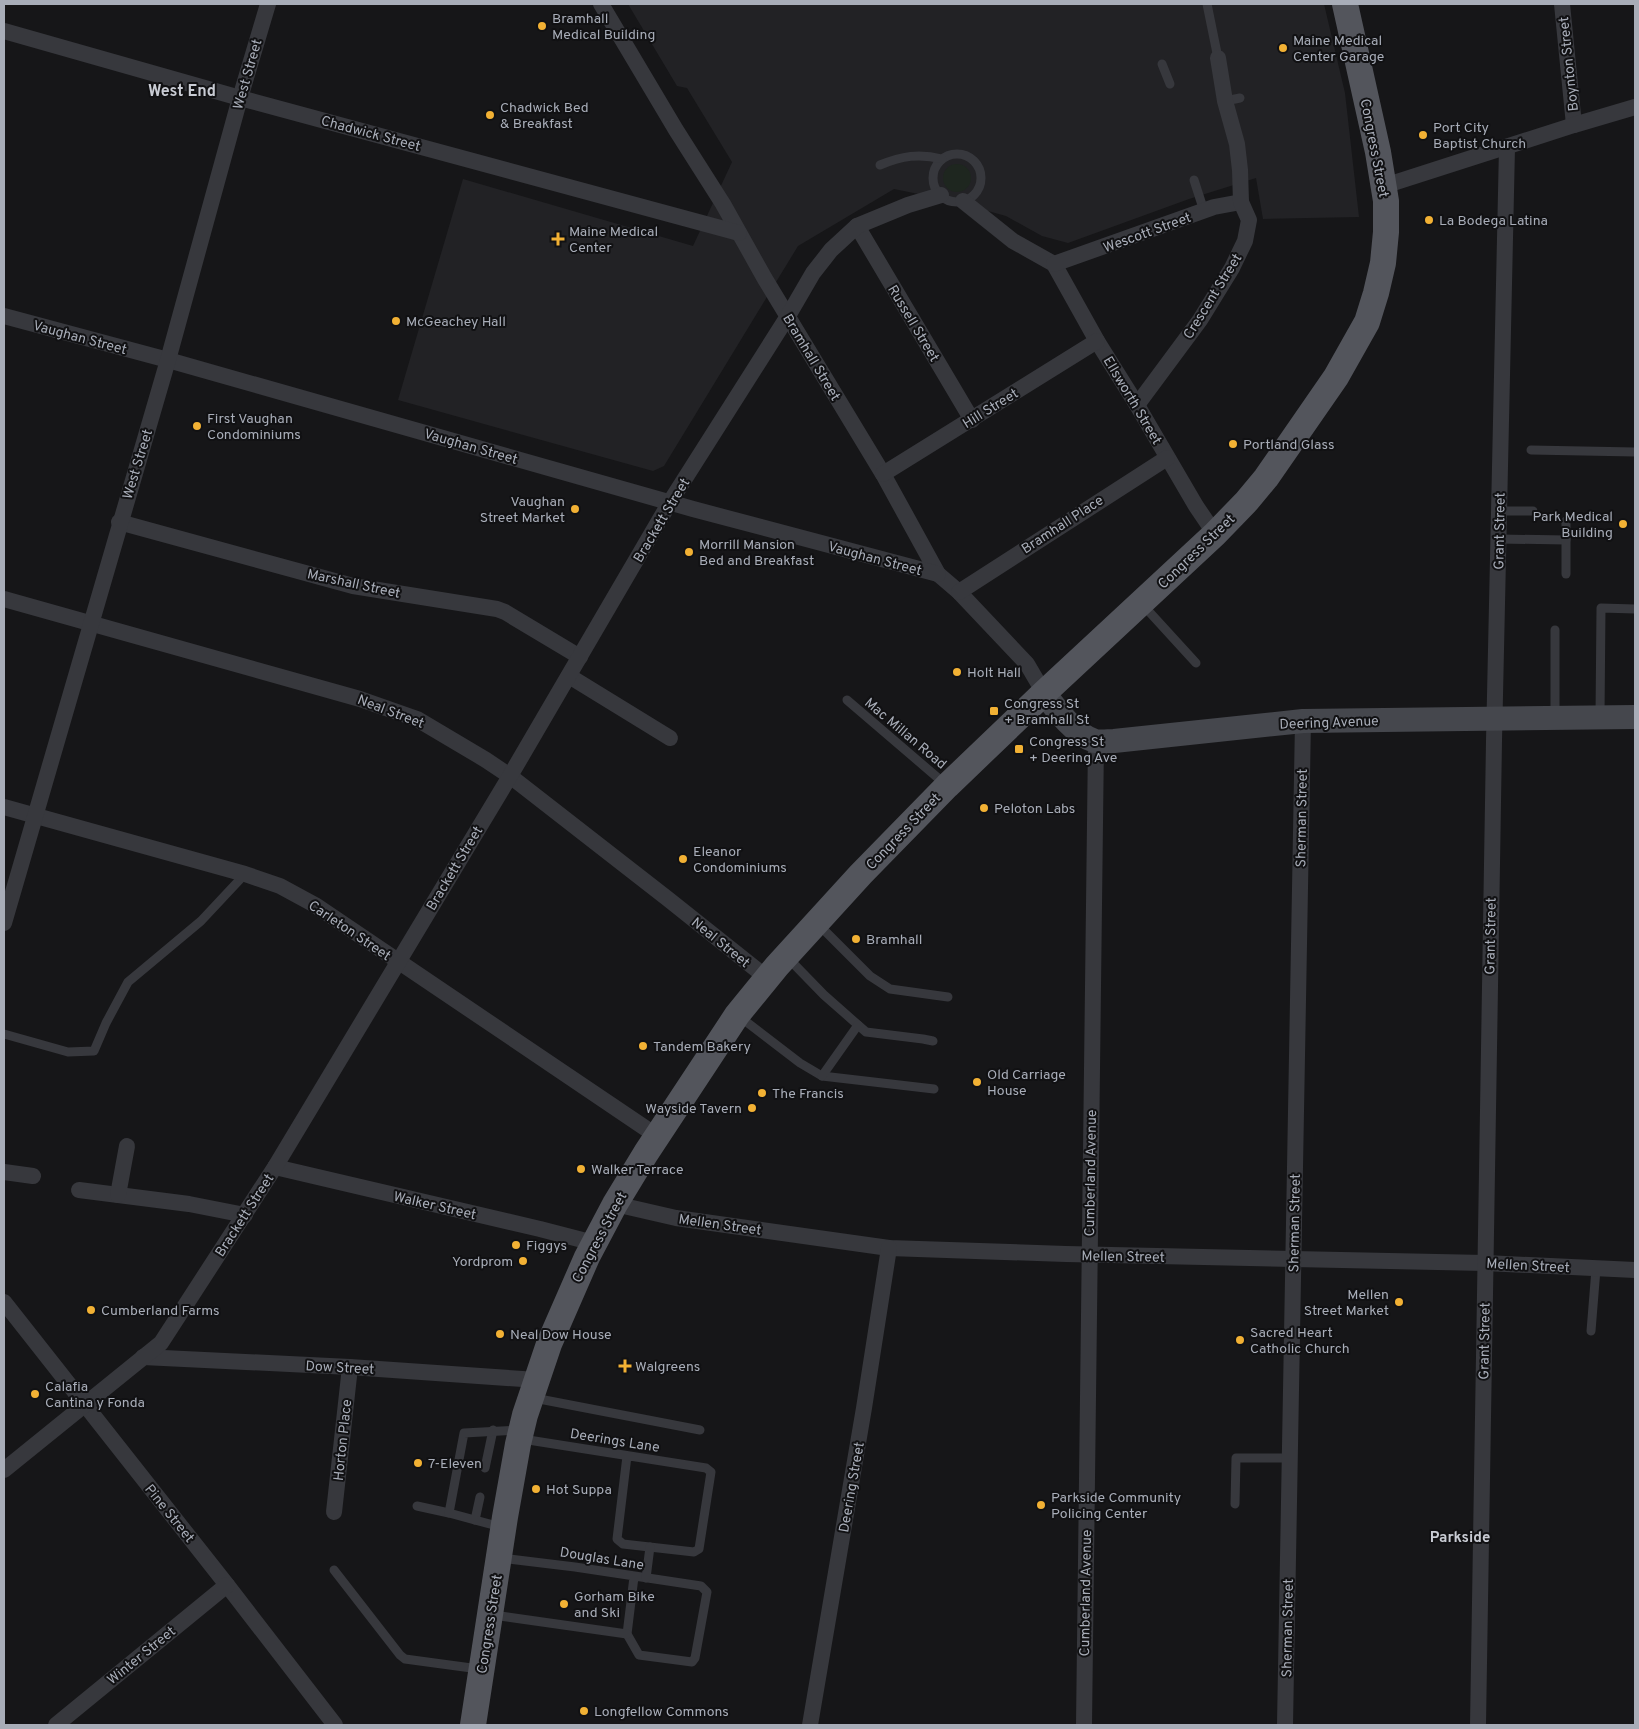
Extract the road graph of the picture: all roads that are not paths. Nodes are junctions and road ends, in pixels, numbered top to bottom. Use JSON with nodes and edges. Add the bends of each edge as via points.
{"nodes":[{"id":1,"x":268,"y":4,"type":"edge"},
{"id":2,"x":601,"y":4,"type":"edge"},
{"id":3,"x":1207,"y":4,"type":"edge"},
{"id":4,"x":1345,"y":4,"type":"edge"},
{"id":5,"x":1562,"y":4,"type":"edge"},
{"id":6,"x":4,"y":31,"type":"edge"},
{"id":7,"x":1218,"y":58,"type":"joint"},
{"id":8,"x":1162,"y":64,"type":"dead end"},
{"id":9,"x":1170,"y":84,"type":"dead end"},
{"id":10,"x":240,"y":98,"type":"junction"},
{"id":11,"x":1635,"y":108,"type":"edge"},
{"id":12,"x":1574,"y":125,"type":"junction"},
{"id":13,"x":1507,"y":147,"type":"junction"},
{"id":14,"x":942,"y":159,"type":"junction"},
{"id":15,"x":880,"y":165,"type":"dead end"},
{"id":16,"x":1194,"y":180,"type":"dead end"},
{"id":17,"x":1384,"y":186,"type":"junction"},
{"id":18,"x":941,"y":195,"type":"junction"},
{"id":19,"x":963,"y":201,"type":"junction"},
{"id":20,"x":1241,"y":202,"type":"junction"},
{"id":21,"x":1204,"y":211,"type":"junction"},
{"id":22,"x":857,"y":226,"type":"junction"},
{"id":23,"x":740,"y":233,"type":"junction"},
{"id":24,"x":1054,"y":264,"type":"junction"},
{"id":25,"x":4,"y":316,"type":"edge"},
{"id":26,"x":788,"y":316,"type":"junction"},
{"id":27,"x":1097,"y":341,"type":"junction"},
{"id":28,"x":168,"y":360,"type":"junction"},
{"id":29,"x":1137,"y":405,"type":"junction"},
{"id":30,"x":972,"y":420,"type":"junction"},
{"id":31,"x":1531,"y":450,"type":"dead end"},
{"id":32,"x":1635,"y":452,"type":"edge"},
{"id":33,"x":1167,"y":458,"type":"junction"},
{"id":34,"x":883,"y":474,"type":"junction"},
{"id":35,"x":670,"y":502,"type":"junction"},
{"id":36,"x":1499,"y":511,"type":"junction"},
{"id":37,"x":1533,"y":511,"type":"dead end"},
{"id":38,"x":1566,"y":521,"type":"dead end"},
{"id":39,"x":120,"y":522,"type":"junction"},
{"id":40,"x":1215,"y":534,"type":"junction"},
{"id":41,"x":1499,"y":540,"type":"junction"},
{"id":42,"x":1566,"y":540,"type":"junction"},
{"id":43,"x":938,"y":574,"type":"junction"},
{"id":44,"x":1566,"y":574,"type":"dead end"},
{"id":45,"x":959,"y":592,"type":"junction"},
{"id":46,"x":4,"y":599,"type":"edge"},
{"id":47,"x":1141,"y":603,"type":"junction"},
{"id":48,"x":1635,"y":608,"type":"edge"},
{"id":49,"x":90,"y":622,"type":"junction"},
{"id":50,"x":1555,"y":630,"type":"dead end"},
{"id":51,"x":580,"y":657,"type":"junction"},
{"id":52,"x":1196,"y":663,"type":"dead end"},
{"id":53,"x":569,"y":676,"type":"junction"},
{"id":54,"x":1044,"y":693,"type":"junction"},
{"id":55,"x":847,"y":700,"type":"dead end"},
{"id":56,"x":1600,"y":717,"type":"junction"},
{"id":57,"x":1635,"y":717,"type":"edge"},
{"id":58,"x":1494,"y":718,"type":"junction"},
{"id":59,"x":1555,"y":718,"type":"junction"},
{"id":60,"x":1303,"y":721,"type":"junction"},
{"id":61,"x":670,"y":738,"type":"dead end"},
{"id":62,"x":1096,"y":741,"type":"junction"},
{"id":63,"x":510,"y":776,"type":"junction"},
{"id":64,"x":947,"y":786,"type":"junction"},
{"id":65,"x":4,"y":807,"type":"edge"},
{"id":66,"x":34,"y":816,"type":"junction"},
{"id":67,"x":245,"y":874,"type":"junction"},
{"id":68,"x":4,"y":923,"type":"edge"},
{"id":69,"x":817,"y":923,"type":"junction"},
{"id":70,"x":787,"y":956,"type":"junction"},
{"id":71,"x":398,"y":962,"type":"junction"},
{"id":72,"x":767,"y":978,"type":"junction"},
{"id":73,"x":948,"y":997,"type":"dead end"},
{"id":74,"x":737,"y":1015,"type":"junction"},
{"id":75,"x":858,"y":1025,"type":"junction"},
{"id":76,"x":4,"y":1034,"type":"edge"},
{"id":77,"x":932,"y":1041,"type":"dead end"},
{"id":78,"x":822,"y":1076,"type":"junction"},
{"id":79,"x":934,"y":1089,"type":"dead end"},
{"id":80,"x":657,"y":1136,"type":"junction"},
{"id":81,"x":127,"y":1146,"type":"dead end"},
{"id":82,"x":275,"y":1167,"type":"junction"},
{"id":83,"x":4,"y":1172,"type":"edge"},
{"id":84,"x":34,"y":1176,"type":"dead end"},
{"id":85,"x":79,"y":1190,"type":"dead end"},
{"id":86,"x":118,"y":1195,"type":"junction"},
{"id":87,"x":615,"y":1204,"type":"junction"},
{"id":88,"x":245,"y":1215,"type":"junction"},
{"id":89,"x":594,"y":1243,"type":"junction"},
{"id":90,"x":889,"y":1248,"type":"junction"},
{"id":91,"x":1088,"y":1255,"type":"junction"},
{"id":92,"x":1293,"y":1260,"type":"junction"},
{"id":93,"x":1485,"y":1263,"type":"junction"},
{"id":94,"x":1596,"y":1269,"type":"junction"},
{"id":95,"x":1635,"y":1270,"type":"edge"},
{"id":96,"x":4,"y":1302,"type":"edge"},
{"id":97,"x":1591,"y":1331,"type":"dead end"},
{"id":98,"x":143,"y":1357,"type":"junction"},
{"id":99,"x":350,"y":1367,"type":"junction"},
{"id":100,"x":534,"y":1389,"type":"junction"},
{"id":101,"x":84,"y":1405,"type":"junction"},
{"id":102,"x":492,"y":1430,"type":"junction"},
{"id":103,"x":700,"y":1430,"type":"dead end"},
{"id":104,"x":520,"y":1434,"type":"junction"},
{"id":105,"x":627,"y":1456,"type":"junction"},
{"id":106,"x":1290,"y":1458,"type":"junction"},
{"id":107,"x":485,"y":1468,"type":"dead end"},
{"id":108,"x":4,"y":1470,"type":"edge"},
{"id":109,"x":480,"y":1497,"type":"dead end"},
{"id":110,"x":1235,"y":1504,"type":"dead end"},
{"id":111,"x":417,"y":1506,"type":"dead end"},
{"id":112,"x":334,"y":1512,"type":"dead end"},
{"id":113,"x":449,"y":1512,"type":"junction"},
{"id":114,"x":475,"y":1520,"type":"junction"},
{"id":115,"x":503,"y":1528,"type":"junction"},
{"id":116,"x":650,"y":1547,"type":"junction"},
{"id":117,"x":499,"y":1558,"type":"junction"},
{"id":118,"x":334,"y":1570,"type":"dead end"},
{"id":119,"x":634,"y":1576,"type":"junction"},
{"id":120,"x":646,"y":1578,"type":"junction"},
{"id":121,"x":227,"y":1585,"type":"junction"},
{"id":122,"x":490,"y":1615,"type":"junction"},
{"id":123,"x":627,"y":1634,"type":"junction"},
{"id":124,"x":482,"y":1670,"type":"junction"},
{"id":125,"x":56,"y":1725,"type":"edge"},
{"id":126,"x":335,"y":1725,"type":"edge"},
{"id":127,"x":473,"y":1725,"type":"edge"},
{"id":128,"x":810,"y":1725,"type":"edge"},
{"id":129,"x":1084,"y":1725,"type":"edge"},
{"id":130,"x":1285,"y":1725,"type":"edge"},
{"id":131,"x":1478,"y":1725,"type":"edge"}],
"edges":[{"from":1,"to":10,"type":"street","name":"West Street"},
{"from":2,"to":23,"type":"street","name":"Bramhall Street"},
{"from":3,"to":7,"type":"lane"},
{"from":4,"to":17,"type":"main road","name":"Congress Street"},
{"from":5,"to":12,"type":"street","name":"Boynton Street"},
{"from":6,"to":10,"type":"street","name":"Chadwick Street"},
{"from":7,"to":20,"type":"street","name":"Crescent Street","via":[[1233,100]]},
{"from":8,"to":9,"type":"lane"},
{"from":10,"to":23,"type":"street","name":"Chadwick Street"},
{"from":10,"to":28,"type":"street","name":"West Street"},
{"from":11,"to":12,"type":"street"},
{"from":12,"to":13,"type":"street"},
{"from":13,"to":17,"type":"street"},
{"from":13,"to":36,"type":"street","name":"Grant Street"},
{"from":14,"to":15,"type":"lane","via":[[927,155],[898,158]]},
{"from":14,"to":18,"type":"lane","via":[[933,181]]},
{"from":14,"to":19,"type":"lane","via":[[963,155],[970,158],[979,170],[980,184],[976,192]]},
{"from":16,"to":21,"type":"lane"},
{"from":17,"to":40,"type":"main road","name":"Congress Street","via":[[1386,232],[1383,263],[1367,322],[1336,377],[1266,478]]},
{"from":18,"to":19,"type":"lane","via":[[948,200]]},
{"from":18,"to":22,"type":"street"},
{"from":19,"to":24,"type":"street","via":[[1014,241]]},
{"from":20,"to":21,"type":"street","name":"Wescott Street"},
{"from":20,"to":29,"type":"street","name":"Crescent Street","via":[[1250,220],[1241,250],[1200,320]]},
{"from":21,"to":24,"type":"street","name":"Wescott Street"},
{"from":22,"to":26,"type":"street","name":"Brackett Street","via":[[831,250],[813,273]]},
{"from":22,"to":30,"type":"street","name":"Russell Street"},
{"from":23,"to":26,"type":"street","name":"Bramhall Street"},
{"from":24,"to":27,"type":"street","name":"Ellsworth Street"},
{"from":25,"to":28,"type":"street","name":"Vaughan Street"},
{"from":26,"to":34,"type":"street","name":"Bramhall Street"},
{"from":26,"to":35,"type":"street","name":"Brackett Street"},
{"from":27,"to":29,"type":"street","name":"Ellsworth Street"},
{"from":27,"to":30,"type":"street","name":"Hill Street"},
{"from":28,"to":35,"type":"street","name":"Vaughan Street"},
{"from":28,"to":39,"type":"street","name":"West Street"},
{"from":29,"to":33,"type":"street","name":"Ellsworth Street"},
{"from":30,"to":34,"type":"street","name":"Hill Street"},
{"from":31,"to":32,"type":"lane"},
{"from":33,"to":40,"type":"street","name":"Ellsworth Street"},
{"from":33,"to":45,"type":"street","name":"Bramhall Place"},
{"from":34,"to":43,"type":"street","name":"Bramhall Street"},
{"from":35,"to":43,"type":"street","name":"Vaughan Street"},
{"from":35,"to":51,"type":"street","name":"Brackett Street"},
{"from":36,"to":37,"type":"lane"},
{"from":36,"to":41,"type":"street","name":"Grant Street"},
{"from":38,"to":42,"type":"lane"},
{"from":39,"to":49,"type":"street","name":"West Street"},
{"from":39,"to":51,"type":"street","name":"Marshall Street","via":[[353,586],[497,609]]},
{"from":40,"to":47,"type":"main road","name":"Congress Street"},
{"from":41,"to":42,"type":"lane"},
{"from":41,"to":58,"type":"street","name":"Grant Street"},
{"from":42,"to":44,"type":"lane"},
{"from":43,"to":45,"type":"street","name":"Bramhall Street"},
{"from":45,"to":54,"type":"street","name":"Bramhall Street","via":[[1027,664]]},
{"from":46,"to":49,"type":"street","name":"Neal Street"},
{"from":47,"to":52,"type":"lane"},
{"from":47,"to":54,"type":"main road","name":"Congress Street"},
{"from":48,"to":56,"type":"lane","via":[[1601,608]]},
{"from":49,"to":63,"type":"street","name":"Neal Street","via":[[360,699],[417,719]]},
{"from":49,"to":66,"type":"street","name":"West Street"},
{"from":50,"to":59,"type":"lane"},
{"from":51,"to":53,"type":"street","name":"Brackett Street"},
{"from":53,"to":61,"type":"street"},
{"from":53,"to":63,"type":"street","name":"Brackett Street"},
{"from":54,"to":62,"type":"main road","via":[[1083,735]]},
{"from":54,"to":64,"type":"main road","name":"Congress Street"},
{"from":55,"to":64,"type":"lane","name":"Mac Millan Road"},
{"from":56,"to":57,"type":"main road","name":"Deering Avenue"},
{"from":56,"to":59,"type":"main road","name":"Deering Avenue"},
{"from":58,"to":59,"type":"main road","name":"Deering Avenue"},
{"from":58,"to":60,"type":"main road","name":"Deering Avenue"},
{"from":58,"to":93,"type":"street","name":"Grant Street"},
{"from":60,"to":62,"type":"main road","name":"Deering Avenue"},
{"from":60,"to":92,"type":"street","name":"Sherman Street"},
{"from":62,"to":91,"type":"street","name":"Cumberland Avenue"},
{"from":63,"to":71,"type":"street","name":"Brackett Street"},
{"from":63,"to":72,"type":"street","name":"Neal Street"},
{"from":64,"to":69,"type":"main road","name":"Congress Street"},
{"from":65,"to":66,"type":"street","name":"Carleton Street"},
{"from":66,"to":67,"type":"street","name":"Carleton Street"},
{"from":66,"to":68,"type":"street","name":"West Street"},
{"from":67,"to":71,"type":"street","name":"Carleton Street","via":[[280,886],[315,905]]},
{"from":67,"to":76,"type":"lane","via":[[196,926],[128,982],[94,1051],[68,1052]]},
{"from":69,"to":70,"type":"main road","name":"Congress Street"},
{"from":69,"to":73,"type":"lane","via":[[870,976],[890,989]]},
{"from":70,"to":72,"type":"main road","name":"Congress Street"},
{"from":70,"to":75,"type":"lane","via":[[824,996]]},
{"from":71,"to":80,"type":"street","name":"Carleton Street"},
{"from":71,"to":82,"type":"street","name":"Brackett Street"},
{"from":72,"to":74,"type":"main road","name":"Congress Street"},
{"from":74,"to":78,"type":"lane"},
{"from":74,"to":80,"type":"main road","name":"Congress Street"},
{"from":75,"to":77,"type":"lane","via":[[866,1032]]},
{"from":75,"to":78,"type":"lane"},
{"from":78,"to":79,"type":"lane"},
{"from":80,"to":87,"type":"main road","name":"Congress Street"},
{"from":81,"to":86,"type":"street"},
{"from":82,"to":88,"type":"street","name":"Brackett Street"},
{"from":82,"to":89,"type":"street","name":"Walker Street"},
{"from":83,"to":84,"type":"street"},
{"from":85,"to":86,"type":"street"},
{"from":86,"to":88,"type":"street"},
{"from":87,"to":89,"type":"main road","name":"Congress Street"},
{"from":87,"to":90,"type":"street","name":"Mellen Street","via":[[676,1218]]},
{"from":88,"to":98,"type":"street","name":"Brackett Street","via":[[161,1343]]},
{"from":89,"to":100,"type":"main road","name":"Congress Street","via":[[562,1313]]},
{"from":90,"to":91,"type":"street","name":"Mellen Street"},
{"from":90,"to":128,"type":"street","name":"Deering Street"},
{"from":91,"to":92,"type":"street","name":"Mellen Street"},
{"from":91,"to":129,"type":"street","name":"Cumberland Avenue"},
{"from":92,"to":93,"type":"street","name":"Mellen Street"},
{"from":92,"to":106,"type":"street","name":"Sherman Street"},
{"from":93,"to":94,"type":"street","name":"Mellen Street"},
{"from":93,"to":131,"type":"street","name":"Grant Street"},
{"from":94,"to":95,"type":"street","name":"Mellen Street"},
{"from":94,"to":97,"type":"lane"},
{"from":96,"to":101,"type":"street","name":"Pine Street"},
{"from":98,"to":99,"type":"street","name":"Dow Street"},
{"from":98,"to":101,"type":"street","name":"Brackett Street"},
{"from":99,"to":100,"type":"street","name":"Dow Street"},
{"from":99,"to":112,"type":"street","name":"Horton Place"},
{"from":100,"to":103,"type":"lane"},
{"from":100,"to":104,"type":"main road","name":"Congress Street"},
{"from":101,"to":108,"type":"street","name":"Brackett Street"},
{"from":101,"to":121,"type":"street","name":"Pine Street"},
{"from":102,"to":104,"type":"lane","name":"Deerings Lane"},
{"from":102,"to":107,"type":"lane"},
{"from":102,"to":113,"type":"lane","name":"Deerings Lane","via":[[464,1433]]},
{"from":104,"to":105,"type":"lane","name":"Deerings Lane"},
{"from":104,"to":115,"type":"main road","name":"Congress Street"},
{"from":105,"to":116,"type":"lane","via":[[617,1539],[624,1544]]},
{"from":105,"to":116,"type":"lane","name":"Deerings Lane","via":[[706,1468],[711,1472],[699,1549],[694,1552]]},
{"from":106,"to":110,"type":"lane","via":[[1236,1458]]},
{"from":106,"to":130,"type":"street","name":"Sherman Street"},
{"from":109,"to":114,"type":"lane"},
{"from":111,"to":113,"type":"lane"},
{"from":113,"to":114,"type":"lane"},
{"from":114,"to":115,"type":"lane"},
{"from":115,"to":117,"type":"main road","name":"Congress Street"},
{"from":116,"to":120,"type":"lane"},
{"from":117,"to":119,"type":"lane","name":"Douglas Lane"},
{"from":117,"to":122,"type":"main road","name":"Congress Street"},
{"from":118,"to":124,"type":"lane","via":[[405,1658]]},
{"from":119,"to":120,"type":"lane","name":"Douglas Lane"},
{"from":119,"to":123,"type":"lane"},
{"from":120,"to":123,"type":"lane","name":"Douglas Lane","via":[[701,1586],[707,1592],[695,1658],[692,1662],[638,1655]]},
{"from":121,"to":125,"type":"street","name":"Winter Street"},
{"from":121,"to":126,"type":"street","name":"Pine Street"},
{"from":122,"to":123,"type":"lane"},
{"from":122,"to":124,"type":"main road","name":"Congress Street"},
{"from":124,"to":127,"type":"main road","name":"Congress Street"}]}
